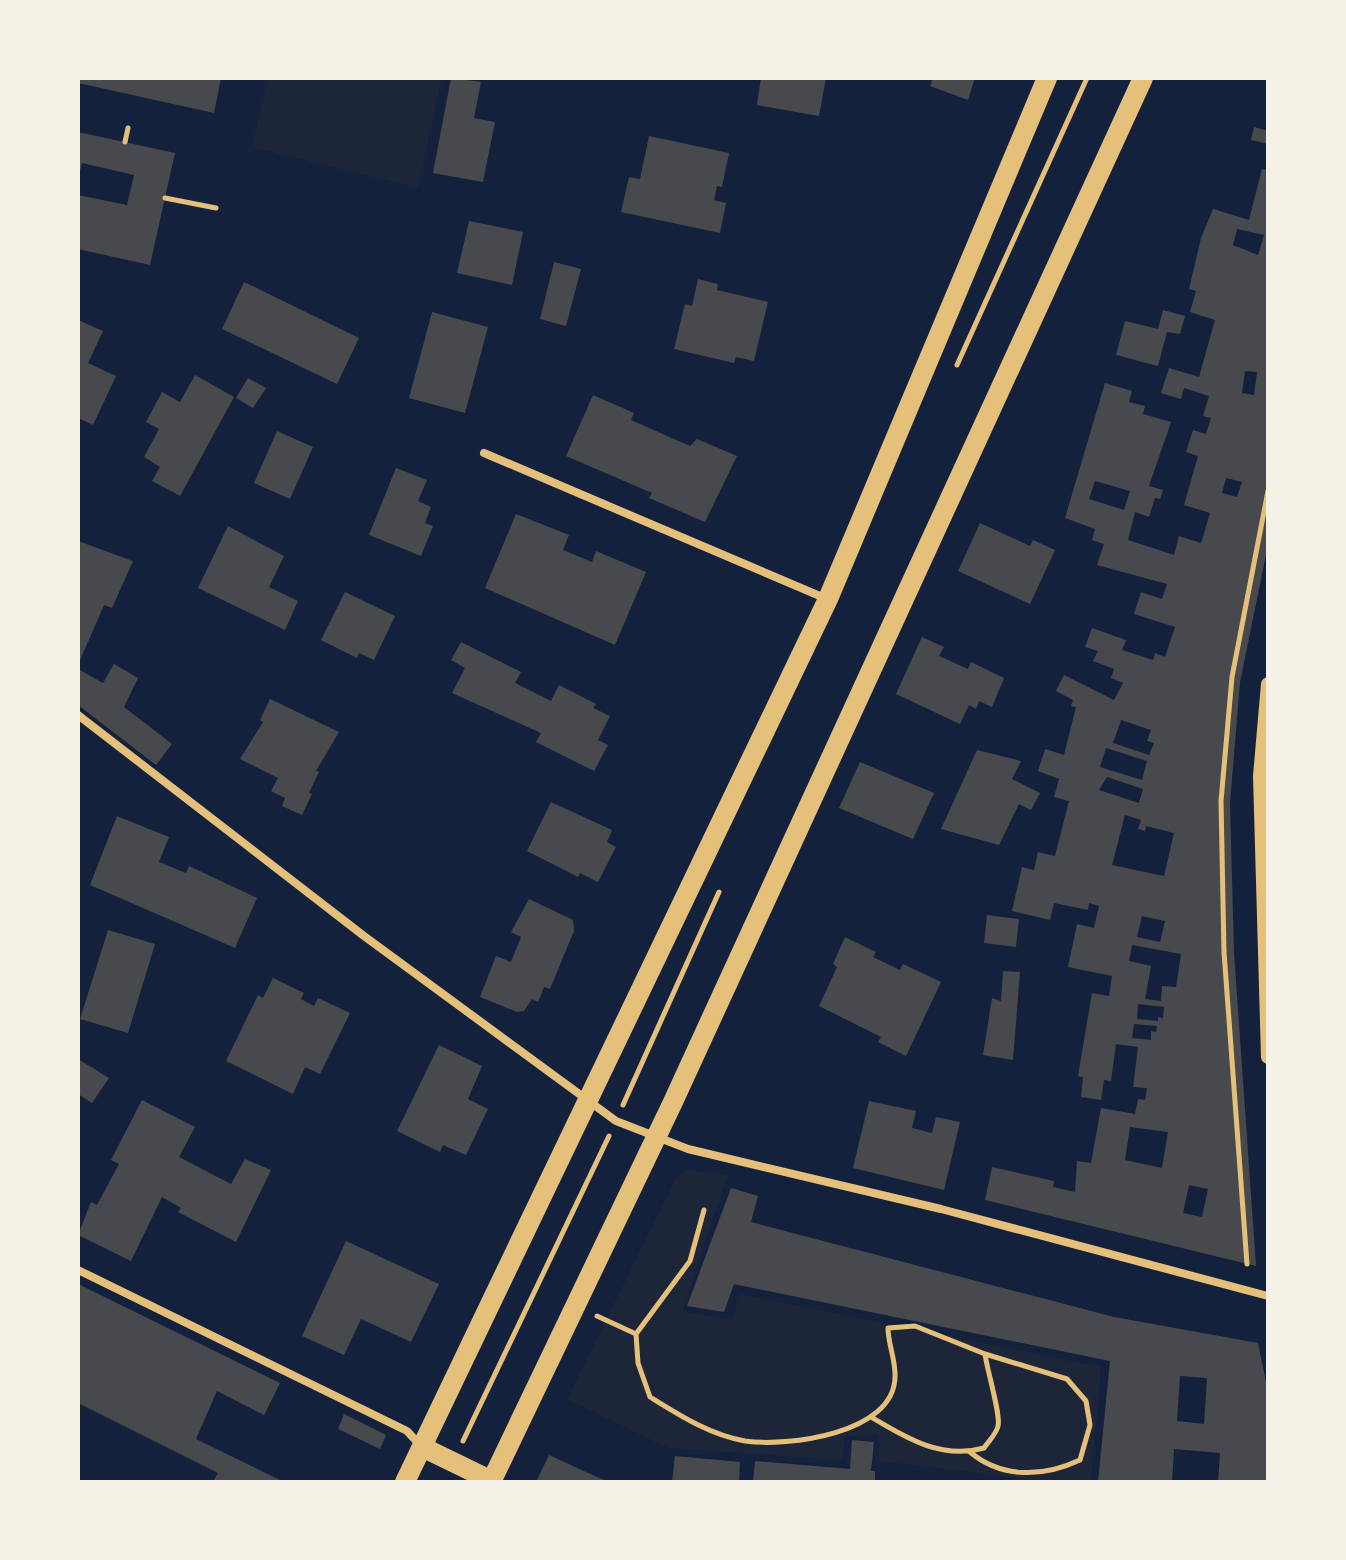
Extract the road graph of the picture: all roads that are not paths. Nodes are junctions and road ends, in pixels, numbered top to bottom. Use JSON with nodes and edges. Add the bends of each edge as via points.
{"nodes":[{"id":1,"x":1047,"y":78,"type":"edge"},
{"id":2,"x":1143,"y":78,"type":"edge"},
{"id":3,"x":484,"y":453,"type":"dead end"},
{"id":4,"x":828,"y":599,"type":"junction"},
{"id":5,"x":1268,"y":684,"type":"edge"},
{"id":6,"x":78,"y":715,"type":"edge"},
{"id":7,"x":1268,"y":1057,"type":"edge"},
{"id":8,"x":589,"y":1101,"type":"junction"},
{"id":9,"x":656,"y":1136,"type":"junction"},
{"id":10,"x":78,"y":1270,"type":"edge"},
{"id":11,"x":1268,"y":1296,"type":"edge"},
{"id":12,"x":422,"y":1447,"type":"junction"},
{"id":13,"x":405,"y":1482,"type":"edge"},
{"id":14,"x":491,"y":1482,"type":"edge"}],
"edges":[{"from":1,"to":4,"type":"main road"},
{"from":2,"to":9,"type":"main road"},
{"from":3,"to":4,"type":"street"},
{"from":4,"to":8,"type":"main road"},
{"from":5,"to":7,"type":"street","via":[[1260,776]]},
{"from":6,"to":8,"type":"street"},
{"from":8,"to":9,"type":"street","via":[[616,1121]]},
{"from":8,"to":12,"type":"main road"},
{"from":9,"to":11,"type":"street","via":[[688,1149]]},
{"from":9,"to":14,"type":"main road"},
{"from":10,"to":12,"type":"street","via":[[407,1431]]},
{"from":12,"to":13,"type":"main road"},
{"from":12,"to":14,"type":"main road"}]}
